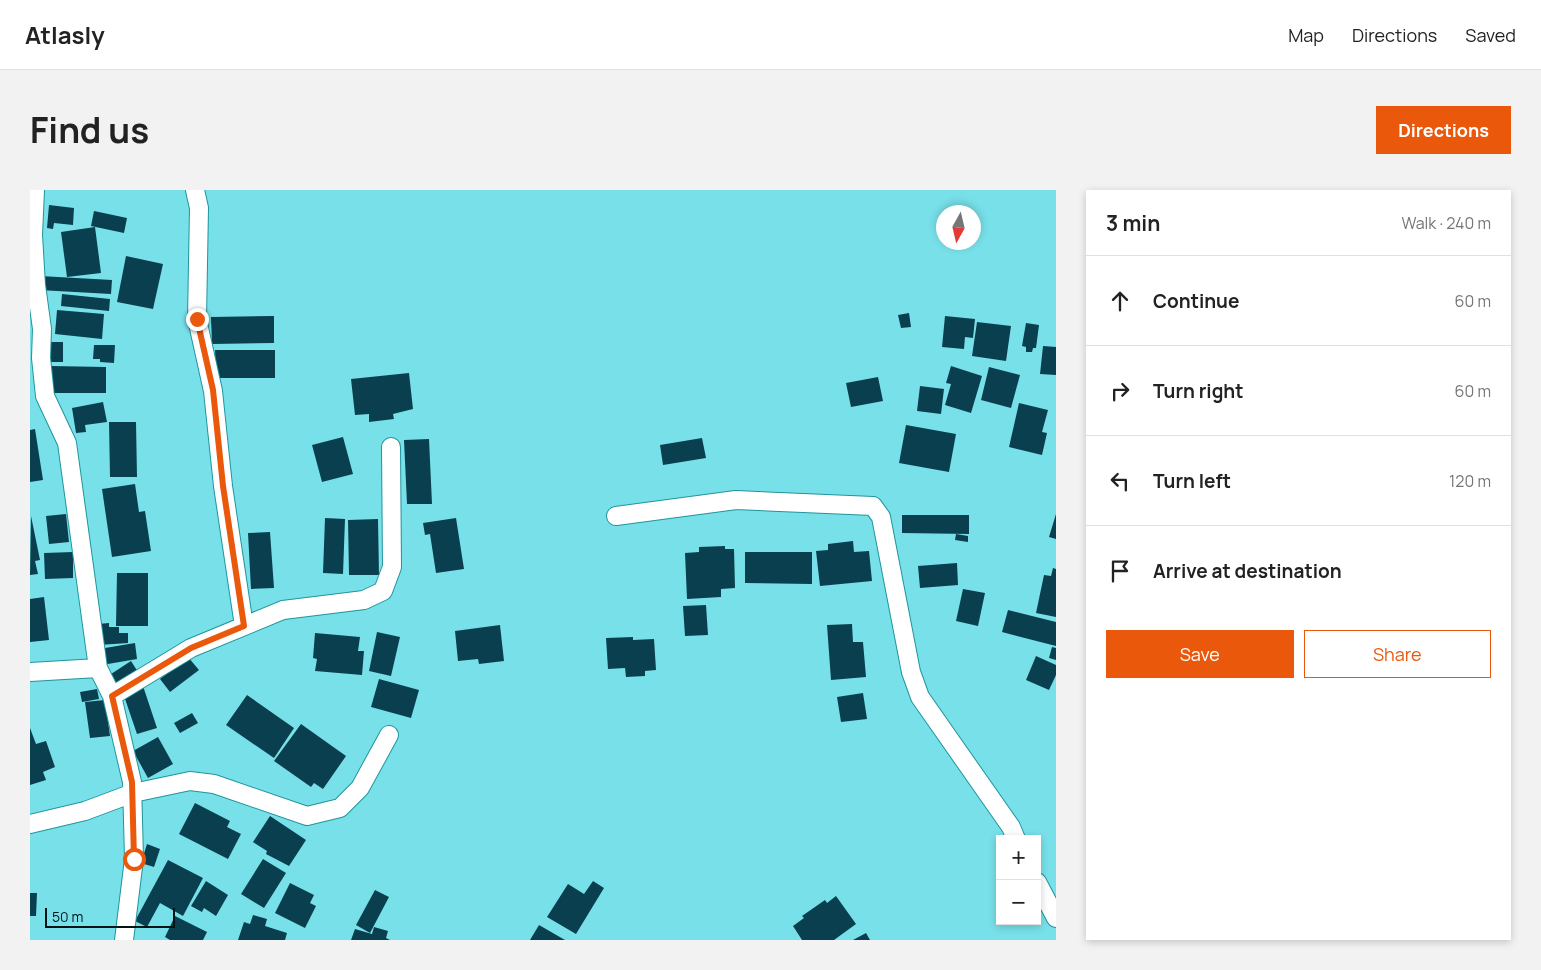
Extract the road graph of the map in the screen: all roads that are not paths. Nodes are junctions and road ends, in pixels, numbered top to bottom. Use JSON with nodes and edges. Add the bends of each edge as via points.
{"nodes":[{"id":1,"x":35,"y":190,"type":"edge"},
{"id":2,"x":195,"y":190,"type":"edge"},
{"id":3,"x":35,"y":358,"type":"edge"},
{"id":4,"x":391,"y":447,"type":"dead end"},
{"id":5,"x":616,"y":516,"type":"dead end"},
{"id":6,"x":244,"y":626,"type":"junction"},
{"id":7,"x":98,"y":668,"type":"junction"},
{"id":8,"x":30,"y":672,"type":"edge"},
{"id":9,"x":112,"y":696,"type":"junction"},
{"id":10,"x":389,"y":735,"type":"dead end"},
{"id":11,"x":132,"y":793,"type":"junction"},
{"id":12,"x":30,"y":824,"type":"edge"},
{"id":13,"x":1014,"y":835,"type":"edge"},
{"id":14,"x":1041,"y":890,"type":"edge"},
{"id":15,"x":1056,"y":918,"type":"edge"},
{"id":16,"x":125,"y":940,"type":"edge"}],
"edges":[{"from":1,"to":3,"type":"street","via":[[33,235],[42,330]]},
{"from":2,"to":6,"type":"street","via":[[200,208],[197,319],[213,390],[223,486]]},
{"from":3,"to":7,"type":"street","via":[[46,396],[67,442]]},
{"from":4,"to":6,"type":"street","via":[[392,567],[382,591],[364,600],[283,610]]},
{"from":5,"to":13,"type":"street","via":[[736,500],[873,506],[881,517],[911,672],[920,697]]},
{"from":6,"to":9,"type":"street","via":[[191,648]]},
{"from":7,"to":8,"type":"street"},
{"from":7,"to":9,"type":"street"},
{"from":9,"to":11,"type":"street"},
{"from":10,"to":11,"type":"street","via":[[360,788],[340,808],[307,816],[214,784],[190,781]]},
{"from":11,"to":12,"type":"street","via":[[85,811]]},
{"from":11,"to":16,"type":"street","via":[[134,859]]},
{"from":14,"to":15,"type":"street"}]}
